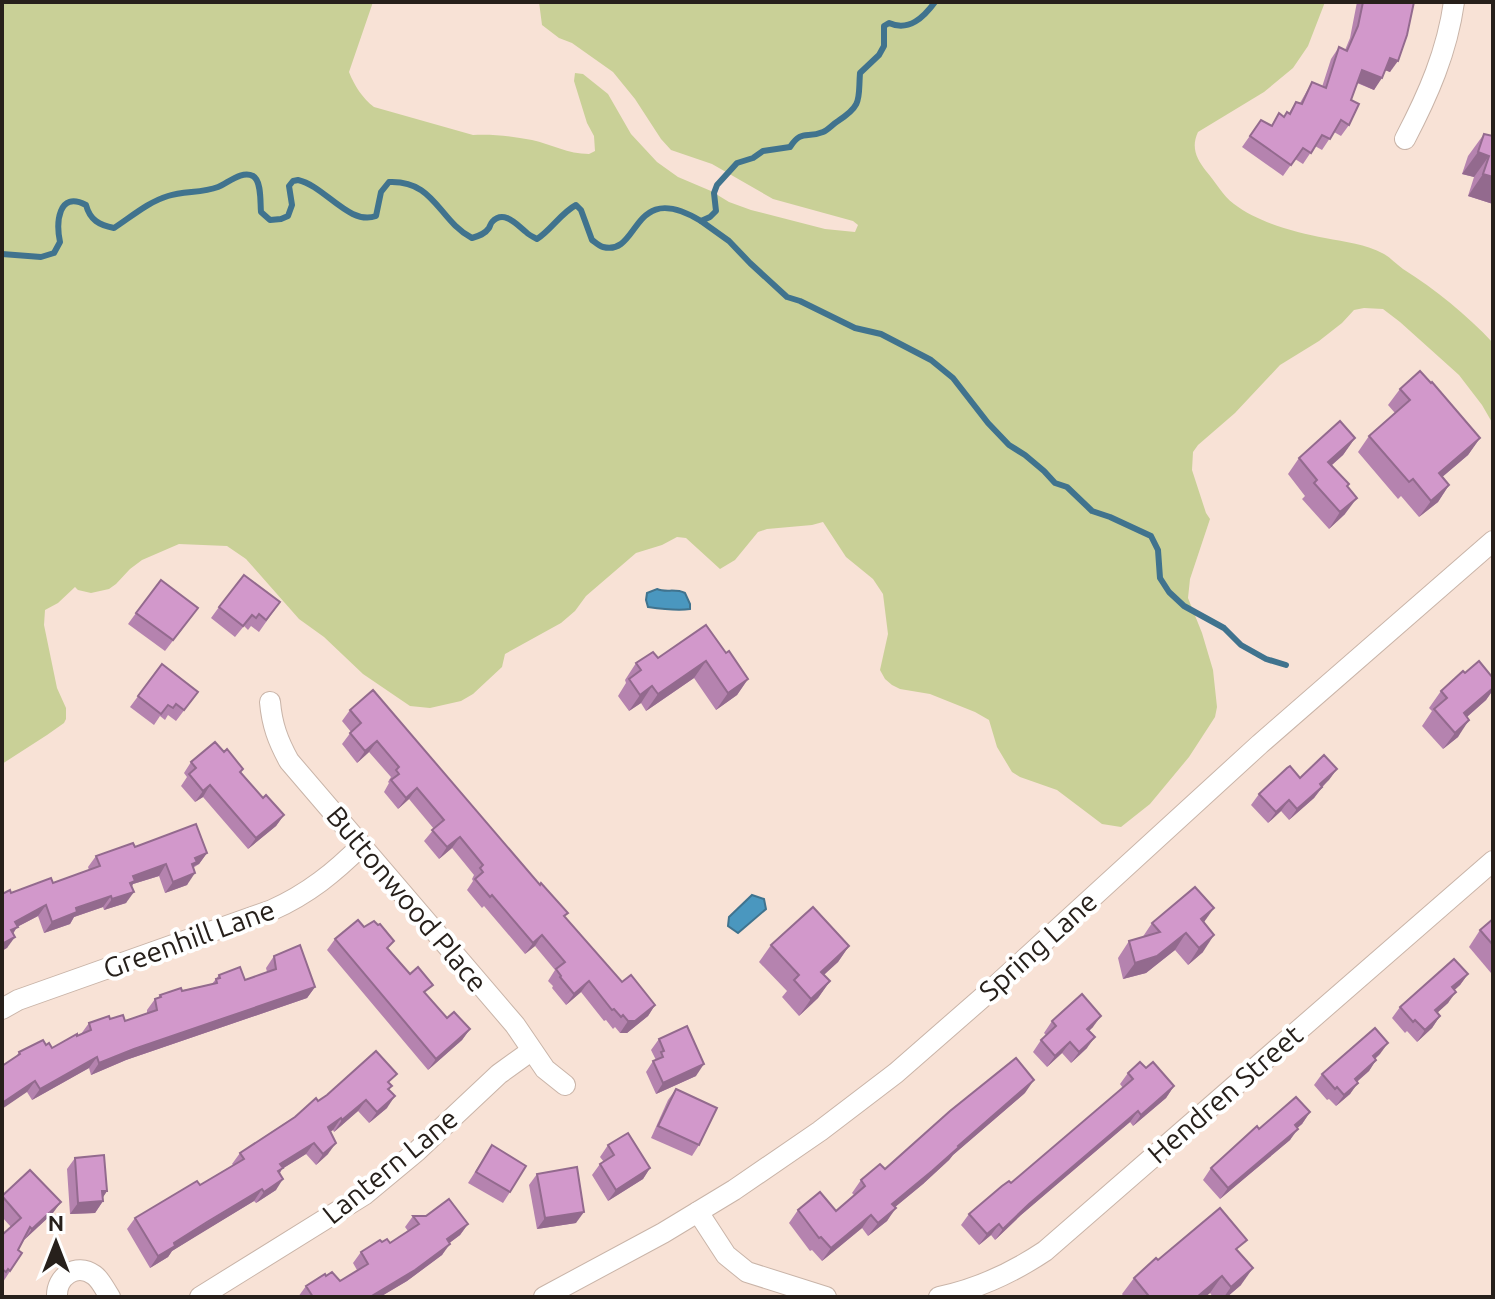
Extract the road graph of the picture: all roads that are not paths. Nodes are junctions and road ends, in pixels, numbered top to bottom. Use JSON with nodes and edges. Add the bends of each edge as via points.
{"nodes":[{"id":1,"x":1454,"y":2,"type":"edge"},
{"id":2,"x":1405,"y":139,"type":"dead end"},
{"id":3,"x":1493,"y":541,"type":"edge"},
{"id":4,"x":270,"y":702,"type":"dead end"},
{"id":5,"x":362,"y":845,"type":"junction"},
{"id":6,"x":1493,"y":861,"type":"edge"},
{"id":7,"x":2,"y":1009,"type":"edge"},
{"id":8,"x":531,"y":1051,"type":"junction"},
{"id":9,"x":565,"y":1085,"type":"dead end"},
{"id":10,"x":698,"y":1212,"type":"junction"},
{"id":11,"x":57,"y":1297,"type":"edge"},
{"id":12,"x":110,"y":1297,"type":"edge"},
{"id":13,"x":200,"y":1297,"type":"edge"},
{"id":14,"x":544,"y":1297,"type":"edge"},
{"id":15,"x":826,"y":1297,"type":"edge"},
{"id":16,"x":939,"y":1297,"type":"edge"}],
"edges":[{"from":1,"to":2,"type":"street","via":[[1438,68]]},
{"from":3,"to":10,"type":"street","name":"Spring Lane","via":[[896,1073]]},
{"from":4,"to":5,"type":"street","name":"Buttonwood Place","via":[[272,723],[289,761]]},
{"from":5,"to":7,"type":"street","name":"Greenhill Lane","via":[[315,887],[283,905]]},
{"from":5,"to":8,"type":"street","name":"Buttonwood Place","via":[[515,1025]]},
{"from":6,"to":16,"type":"street","name":"Hendren Street","via":[[1045,1251],[1001,1277]]},
{"from":8,"to":9,"type":"street","name":"Buttonwood Place"},
{"from":8,"to":13,"type":"street","name":"Lantern Lane","via":[[364,1195]]},
{"from":10,"to":14,"type":"street","name":"Spring Lane"},
{"from":10,"to":15,"type":"street","via":[[726,1255],[747,1272]]},
{"from":11,"to":12,"type":"street","via":[[62,1278],[84,1270],[98,1278]]}]}
